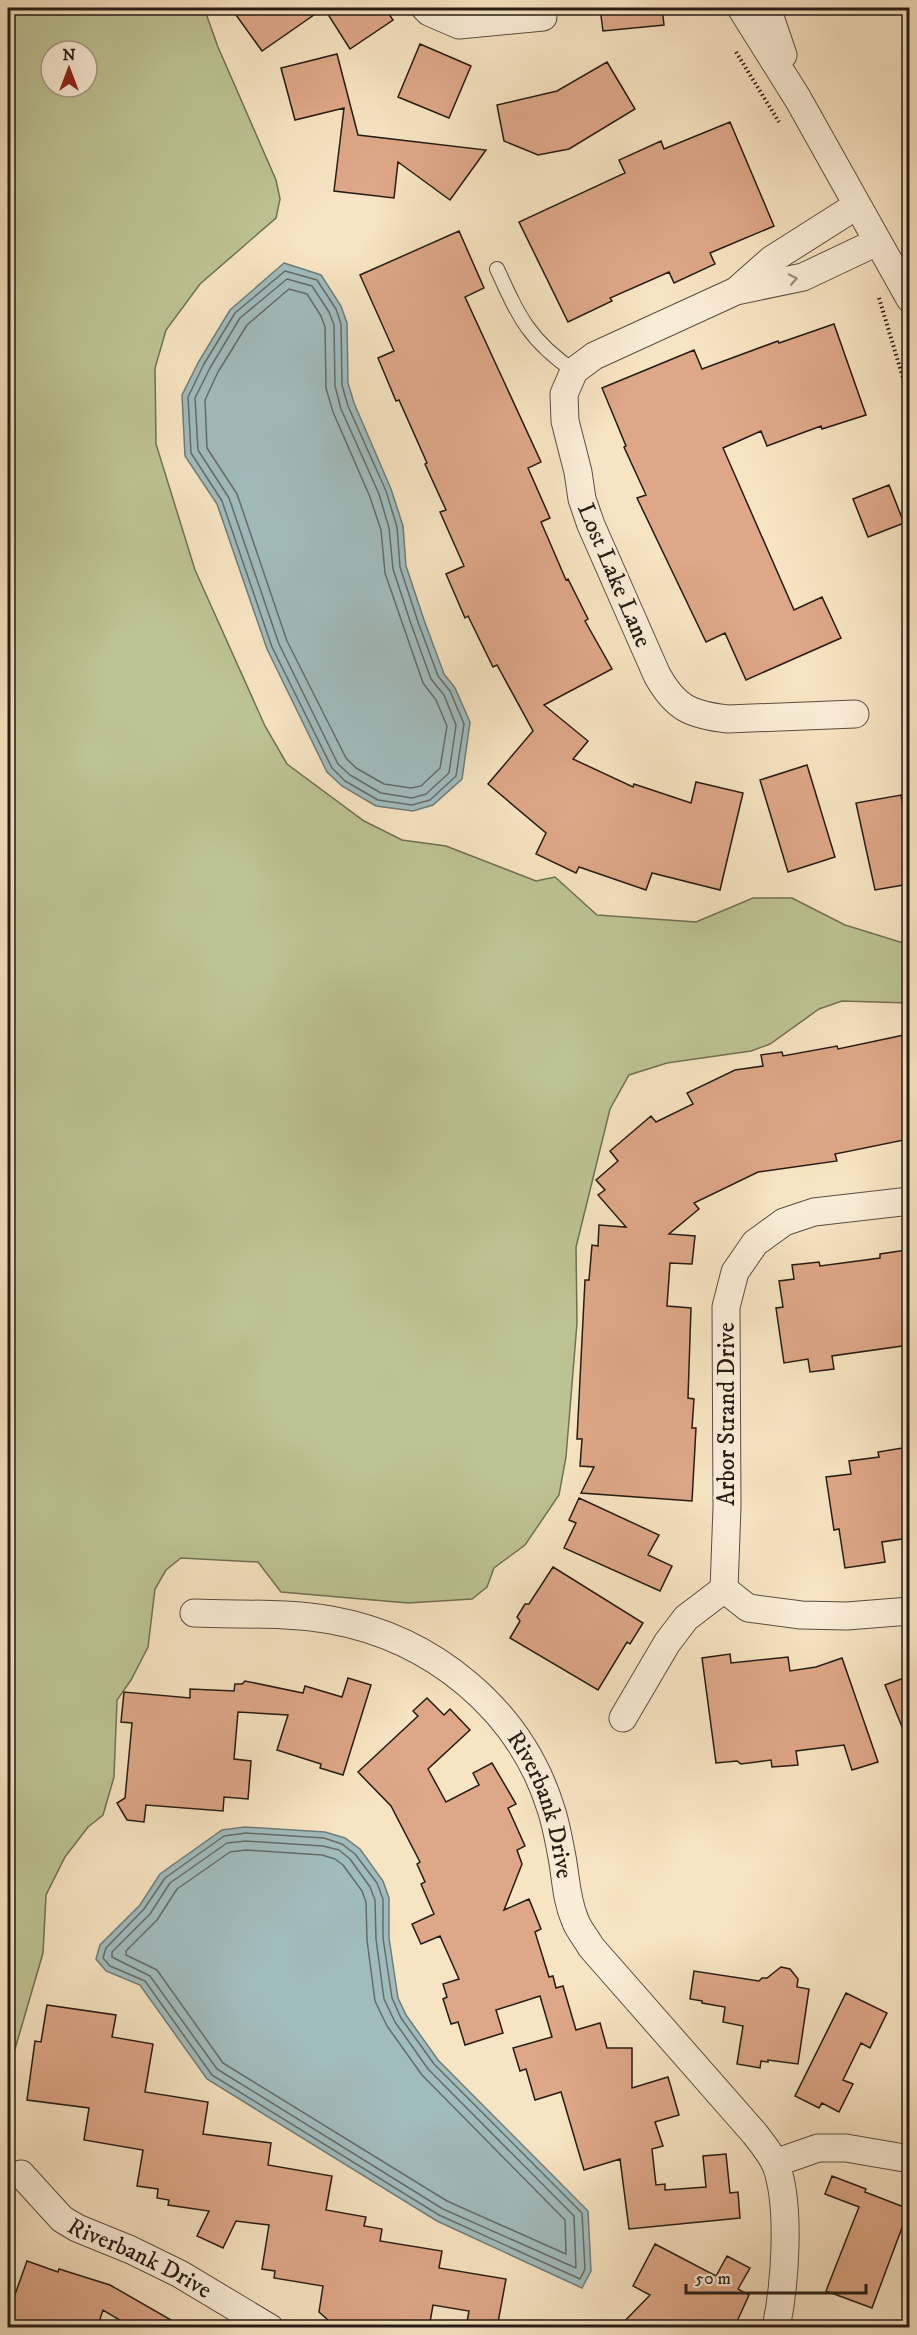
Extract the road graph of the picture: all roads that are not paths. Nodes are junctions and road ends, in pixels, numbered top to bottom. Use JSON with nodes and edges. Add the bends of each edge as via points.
{"nodes":[{"id":1,"x":425,"y":8,"type":"edge"},
{"id":2,"x":741,"y":8,"type":"edge"},
{"id":3,"x":767,"y":8,"type":"edge"},
{"id":4,"x":543,"y":17,"type":"dead end"},
{"id":5,"x":798,"y":99,"type":"junction"},
{"id":6,"x":856,"y":206,"type":"junction"},
{"id":7,"x":878,"y":242,"type":"junction"},
{"id":8,"x":497,"y":269,"type":"dead end"},
{"id":9,"x":736,"y":291,"type":"junction"},
{"id":10,"x":909,"y":299,"type":"edge"},
{"id":11,"x":574,"y":371,"type":"junction"},
{"id":12,"x":855,"y":714,"type":"dead end"},
{"id":13,"x":909,"y":1201,"type":"edge"},
{"id":14,"x":724,"y":1589,"type":"junction"},
{"id":15,"x":909,"y":1611,"type":"edge"},
{"id":16,"x":194,"y":1613,"type":"dead end"},
{"id":17,"x":623,"y":1718,"type":"dead end"},
{"id":18,"x":909,"y":2159,"type":"edge"},
{"id":19,"x":775,"y":2163,"type":"junction"},
{"id":20,"x":21,"y":2174,"type":"dead end"},
{"id":21,"x":270,"y":2328,"type":"edge"},
{"id":22,"x":776,"y":2328,"type":"edge"}],
"edges":[{"from":1,"to":4,"type":"street","via":[[459,25]]},
{"from":2,"to":5,"type":"street"},
{"from":3,"to":5,"type":"street"},
{"from":5,"to":6,"type":"street"},
{"from":6,"to":7,"type":"street"},
{"from":6,"to":9,"type":"street","via":[[771,260]]},
{"from":9,"to":7,"type":"street","one_way":true,"via":[[803,277]]},
{"from":7,"to":10,"type":"street"},
{"from":8,"to":11,"type":"lane","via":[[529,331]]},
{"from":9,"to":11,"type":"street","via":[[603,351]]},
{"from":11,"to":12,"type":"street","name":"Lost Lake Lane","via":[[564,394],[565,421],[582,500],[667,694],[691,712],[708,717]]},
{"from":13,"to":14,"type":"street","name":"Arbor Strand Drive","via":[[814,1212],[784,1222],[755,1243],[735,1272],[726,1307]]},
{"from":14,"to":15,"type":"street","via":[[748,1608],[801,1615]]},
{"from":14,"to":17,"type":"street","via":[[686,1618]]},
{"from":16,"to":19,"type":"street","name":"Riverbank Drive","via":[[296,1616],[359,1625],[423,1651],[479,1692],[524,1749],[541,1782],[563,1858],[566,1891],[575,1921],[591,1947],[755,2134]]},
{"from":18,"to":19,"type":"street","via":[[846,2148],[818,2148]]},
{"from":19,"to":22,"type":"street","name":"Riverbank Drive","via":[[784,2193],[784,2259]]},
{"from":20,"to":21,"type":"street","name":"Riverbank Drive","via":[[51,2209],[70,2224],[180,2274]]}]}
